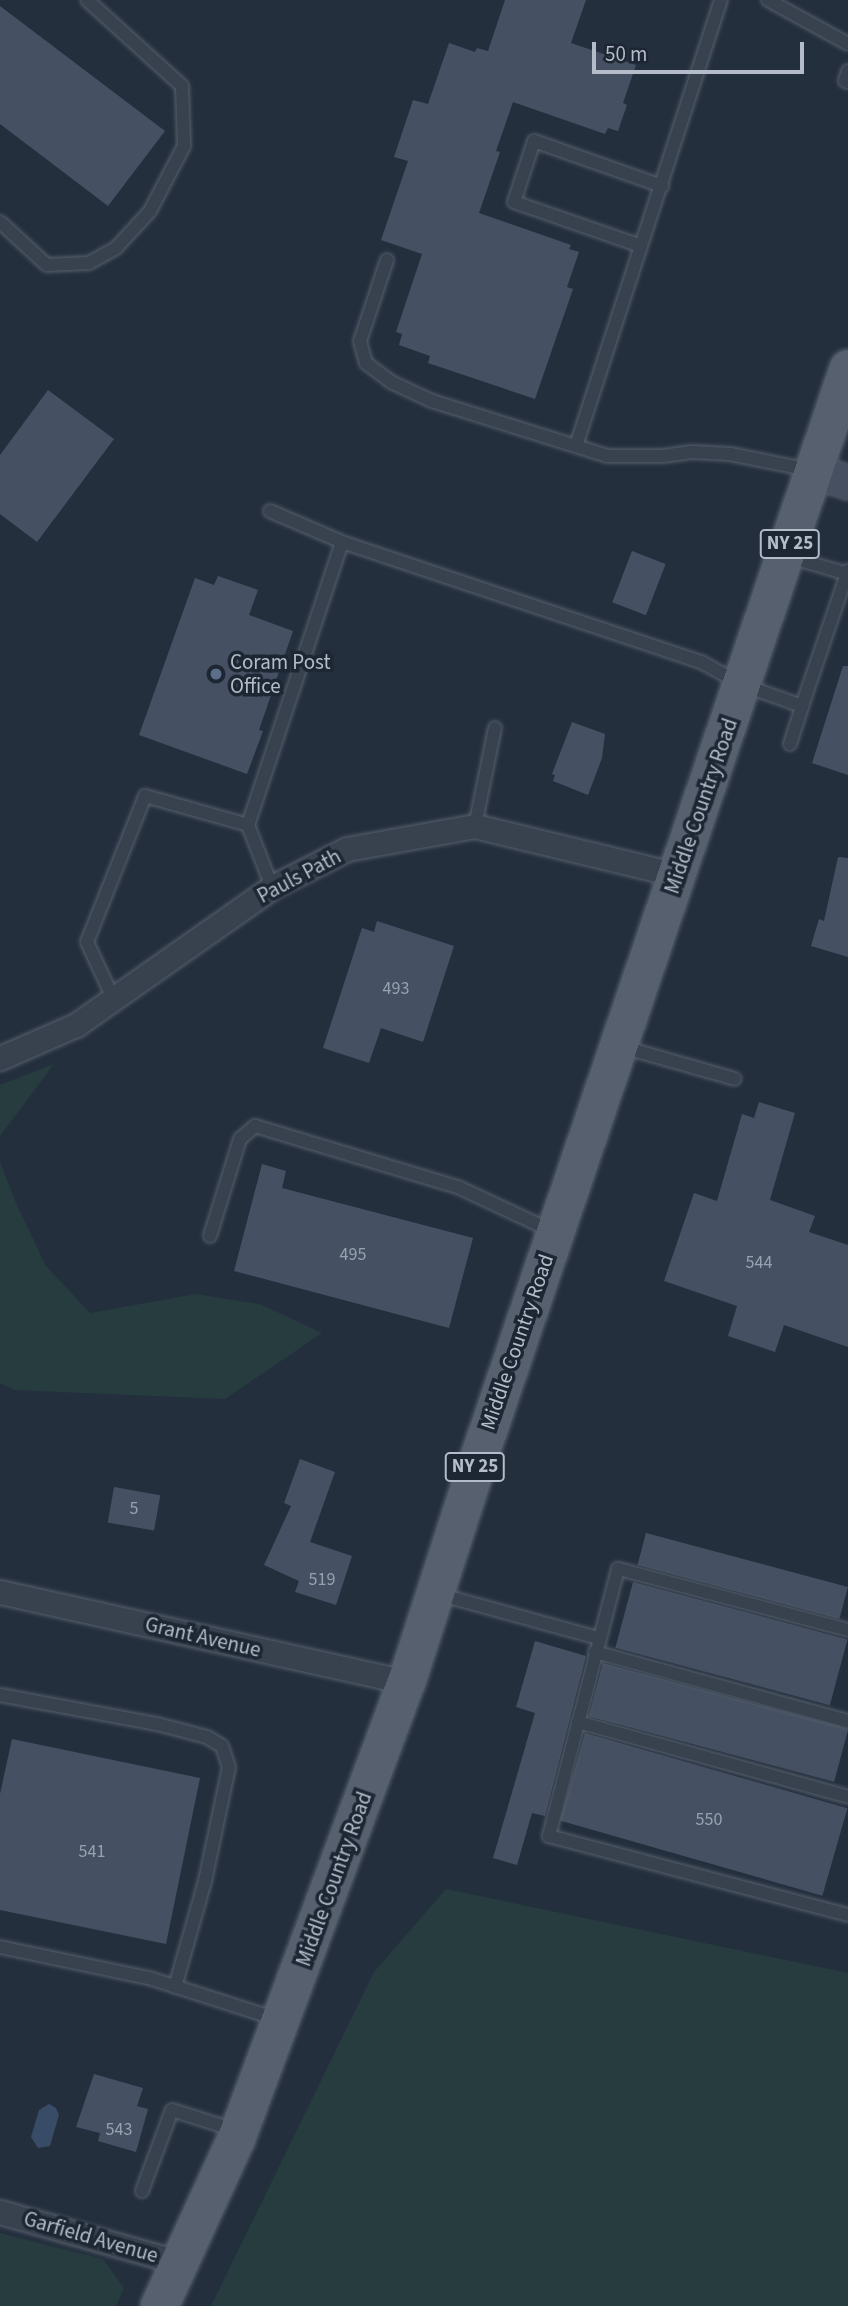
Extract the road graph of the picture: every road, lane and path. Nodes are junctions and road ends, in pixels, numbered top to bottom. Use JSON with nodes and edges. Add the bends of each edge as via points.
{"nodes":[{"id":1,"x":87,"y":0,"type":"edge"},
{"id":2,"x":721,"y":0,"type":"edge"},
{"id":3,"x":768,"y":0,"type":"edge"},
{"id":4,"x":848,"y":44,"type":"edge"},
{"id":5,"x":848,"y":71,"type":"edge"},
{"id":6,"x":848,"y":82,"type":"edge"},
{"id":7,"x":662,"y":186,"type":"junction"},
{"id":8,"x":0,"y":222,"type":"edge"},
{"id":9,"x":641,"y":246,"type":"junction"},
{"id":10,"x":387,"y":260,"type":"dead end"},
{"id":11,"x":848,"y":368,"type":"edge"},
{"id":12,"x":576,"y":446,"type":"junction"},
{"id":13,"x":814,"y":471,"type":"junction"},
{"id":14,"x":848,"y":482,"type":"edge"},
{"id":15,"x":270,"y":511,"type":"dead end"},
{"id":16,"x":342,"y":542,"type":"junction"},
{"id":17,"x":786,"y":556,"type":"junction"},
{"id":18,"x":846,"y":572,"type":"edge"},
{"id":19,"x":743,"y":685,"type":"junction"},
{"id":20,"x":802,"y":706,"type":"junction"},
{"id":21,"x":495,"y":728,"type":"dead end"},
{"id":22,"x":790,"y":744,"type":"dead end"},
{"id":23,"x":248,"y":825,"type":"junction"},
{"id":24,"x":475,"y":826,"type":"junction"},
{"id":25,"x":678,"y":875,"type":"junction"},
{"id":26,"x":272,"y":887,"type":"junction"},
{"id":27,"x":113,"y":998,"type":"junction"},
{"id":28,"x":619,"y":1046,"type":"junction"},
{"id":29,"x":0,"y":1058,"type":"edge"},
{"id":30,"x":735,"y":1079,"type":"dead end"},
{"id":31,"x":555,"y":1232,"type":"junction"},
{"id":32,"x":209,"y":1236,"type":"dead end"},
{"id":33,"x":0,"y":1591,"type":"edge"},
{"id":34,"x":435,"y":1593,"type":"junction"},
{"id":35,"x":848,"y":1630,"type":"edge"},
{"id":36,"x":598,"y":1638,"type":"junction"},
{"id":37,"x":595,"y":1652,"type":"junction"},
{"id":38,"x":406,"y":1682,"type":"junction"},
{"id":39,"x":0,"y":1695,"type":"edge"},
{"id":40,"x":848,"y":1721,"type":"edge"},
{"id":41,"x":578,"y":1722,"type":"junction"},
{"id":42,"x":848,"y":1797,"type":"edge"},
{"id":43,"x":848,"y":1915,"type":"edge"},
{"id":44,"x":0,"y":1947,"type":"edge"},
{"id":45,"x":175,"y":1987,"type":"junction"},
{"id":46,"x":281,"y":2020,"type":"junction"},
{"id":47,"x":238,"y":2132,"type":"junction"},
{"id":48,"x":142,"y":2191,"type":"dead end"},
{"id":49,"x":0,"y":2212,"type":"edge"},
{"id":50,"x":182,"y":2263,"type":"junction"},
{"id":51,"x":159,"y":2306,"type":"edge"}],
"edges":[{"from":1,"to":8,"type":"lane","via":[[182,86],[184,146],[150,211],[116,248],[89,264],[47,265]]},
{"from":2,"to":7,"type":"lane"},
{"from":3,"to":4,"type":"lane"},
{"from":5,"to":6,"type":"lane"},
{"from":7,"to":9,"type":"lane"},
{"from":7,"to":9,"type":"lane","via":[[534,141],[514,202]]},
{"from":9,"to":12,"type":"lane"},
{"from":10,"to":12,"type":"lane","via":[[360,341],[366,363],[390,382],[432,401]]},
{"from":11,"to":13,"type":"main road","name":"Middle Country Road","number":"NY 25"},
{"from":12,"to":13,"type":"lane","via":[[607,456],[730,454]]},
{"from":13,"to":14,"type":"street"},
{"from":13,"to":17,"type":"main road","name":"Middle Country Road","number":"NY 25"},
{"from":15,"to":16,"type":"lane"},
{"from":16,"to":19,"type":"lane","via":[[703,663]]},
{"from":16,"to":23,"type":"lane"},
{"from":17,"to":18,"type":"lane"},
{"from":17,"to":19,"type":"main road","name":"Middle Country Road","number":"NY 25"},
{"from":18,"to":20,"type":"lane"},
{"from":19,"to":20,"type":"lane"},
{"from":19,"to":25,"type":"main road","name":"Middle Country Road","number":"NY 25"},
{"from":20,"to":22,"type":"lane"},
{"from":21,"to":24,"type":"lane"},
{"from":23,"to":26,"type":"lane"},
{"from":23,"to":27,"type":"lane","via":[[145,796],[88,942]]},
{"from":24,"to":25,"type":"street","name":"Pauls Path"},
{"from":24,"to":26,"type":"street","name":"Pauls Path","via":[[347,849]]},
{"from":25,"to":28,"type":"main road","name":"Middle Country Road","number":"NY 25"},
{"from":26,"to":27,"type":"street","name":"Pauls Path"},
{"from":27,"to":29,"type":"street","name":"Pauls Path","via":[[76,1025]]},
{"from":28,"to":30,"type":"lane"},
{"from":28,"to":31,"type":"main road","name":"Middle Country Road","number":"NY 25"},
{"from":31,"to":32,"type":"lane","via":[[460,1188],[255,1126],[240,1139]]},
{"from":31,"to":34,"type":"main road","name":"Middle Country Road","number":"NY 25"},
{"from":33,"to":38,"type":"street","name":"Grant Avenue"},
{"from":34,"to":36,"type":"lane"},
{"from":34,"to":38,"type":"main road","name":"Middle Country Road","number":"NY 25"},
{"from":35,"to":36,"type":"lane","via":[[618,1569]]},
{"from":36,"to":37,"type":"lane"},
{"from":37,"to":40,"type":"lane"},
{"from":37,"to":41,"type":"lane"},
{"from":38,"to":46,"type":"main road","name":"Middle Country Road","number":"NY 25"},
{"from":39,"to":45,"type":"lane","via":[[157,1724],[207,1737],[222,1746],[229,1768],[205,1881]]},
{"from":41,"to":42,"type":"lane"},
{"from":41,"to":43,"type":"lane","via":[[549,1836]]},
{"from":44,"to":45,"type":"lane"},
{"from":45,"to":46,"type":"lane"},
{"from":46,"to":47,"type":"main road","name":"Middle Country Road","number":"NY 25"},
{"from":47,"to":48,"type":"lane","via":[[173,2110]]},
{"from":47,"to":50,"type":"main road","name":"Middle Country Road","number":"NY 25"},
{"from":49,"to":50,"type":"street","name":"Garfield Avenue"},
{"from":50,"to":51,"type":"main road","name":"Middle Country Road","number":"NY 25"}]}
